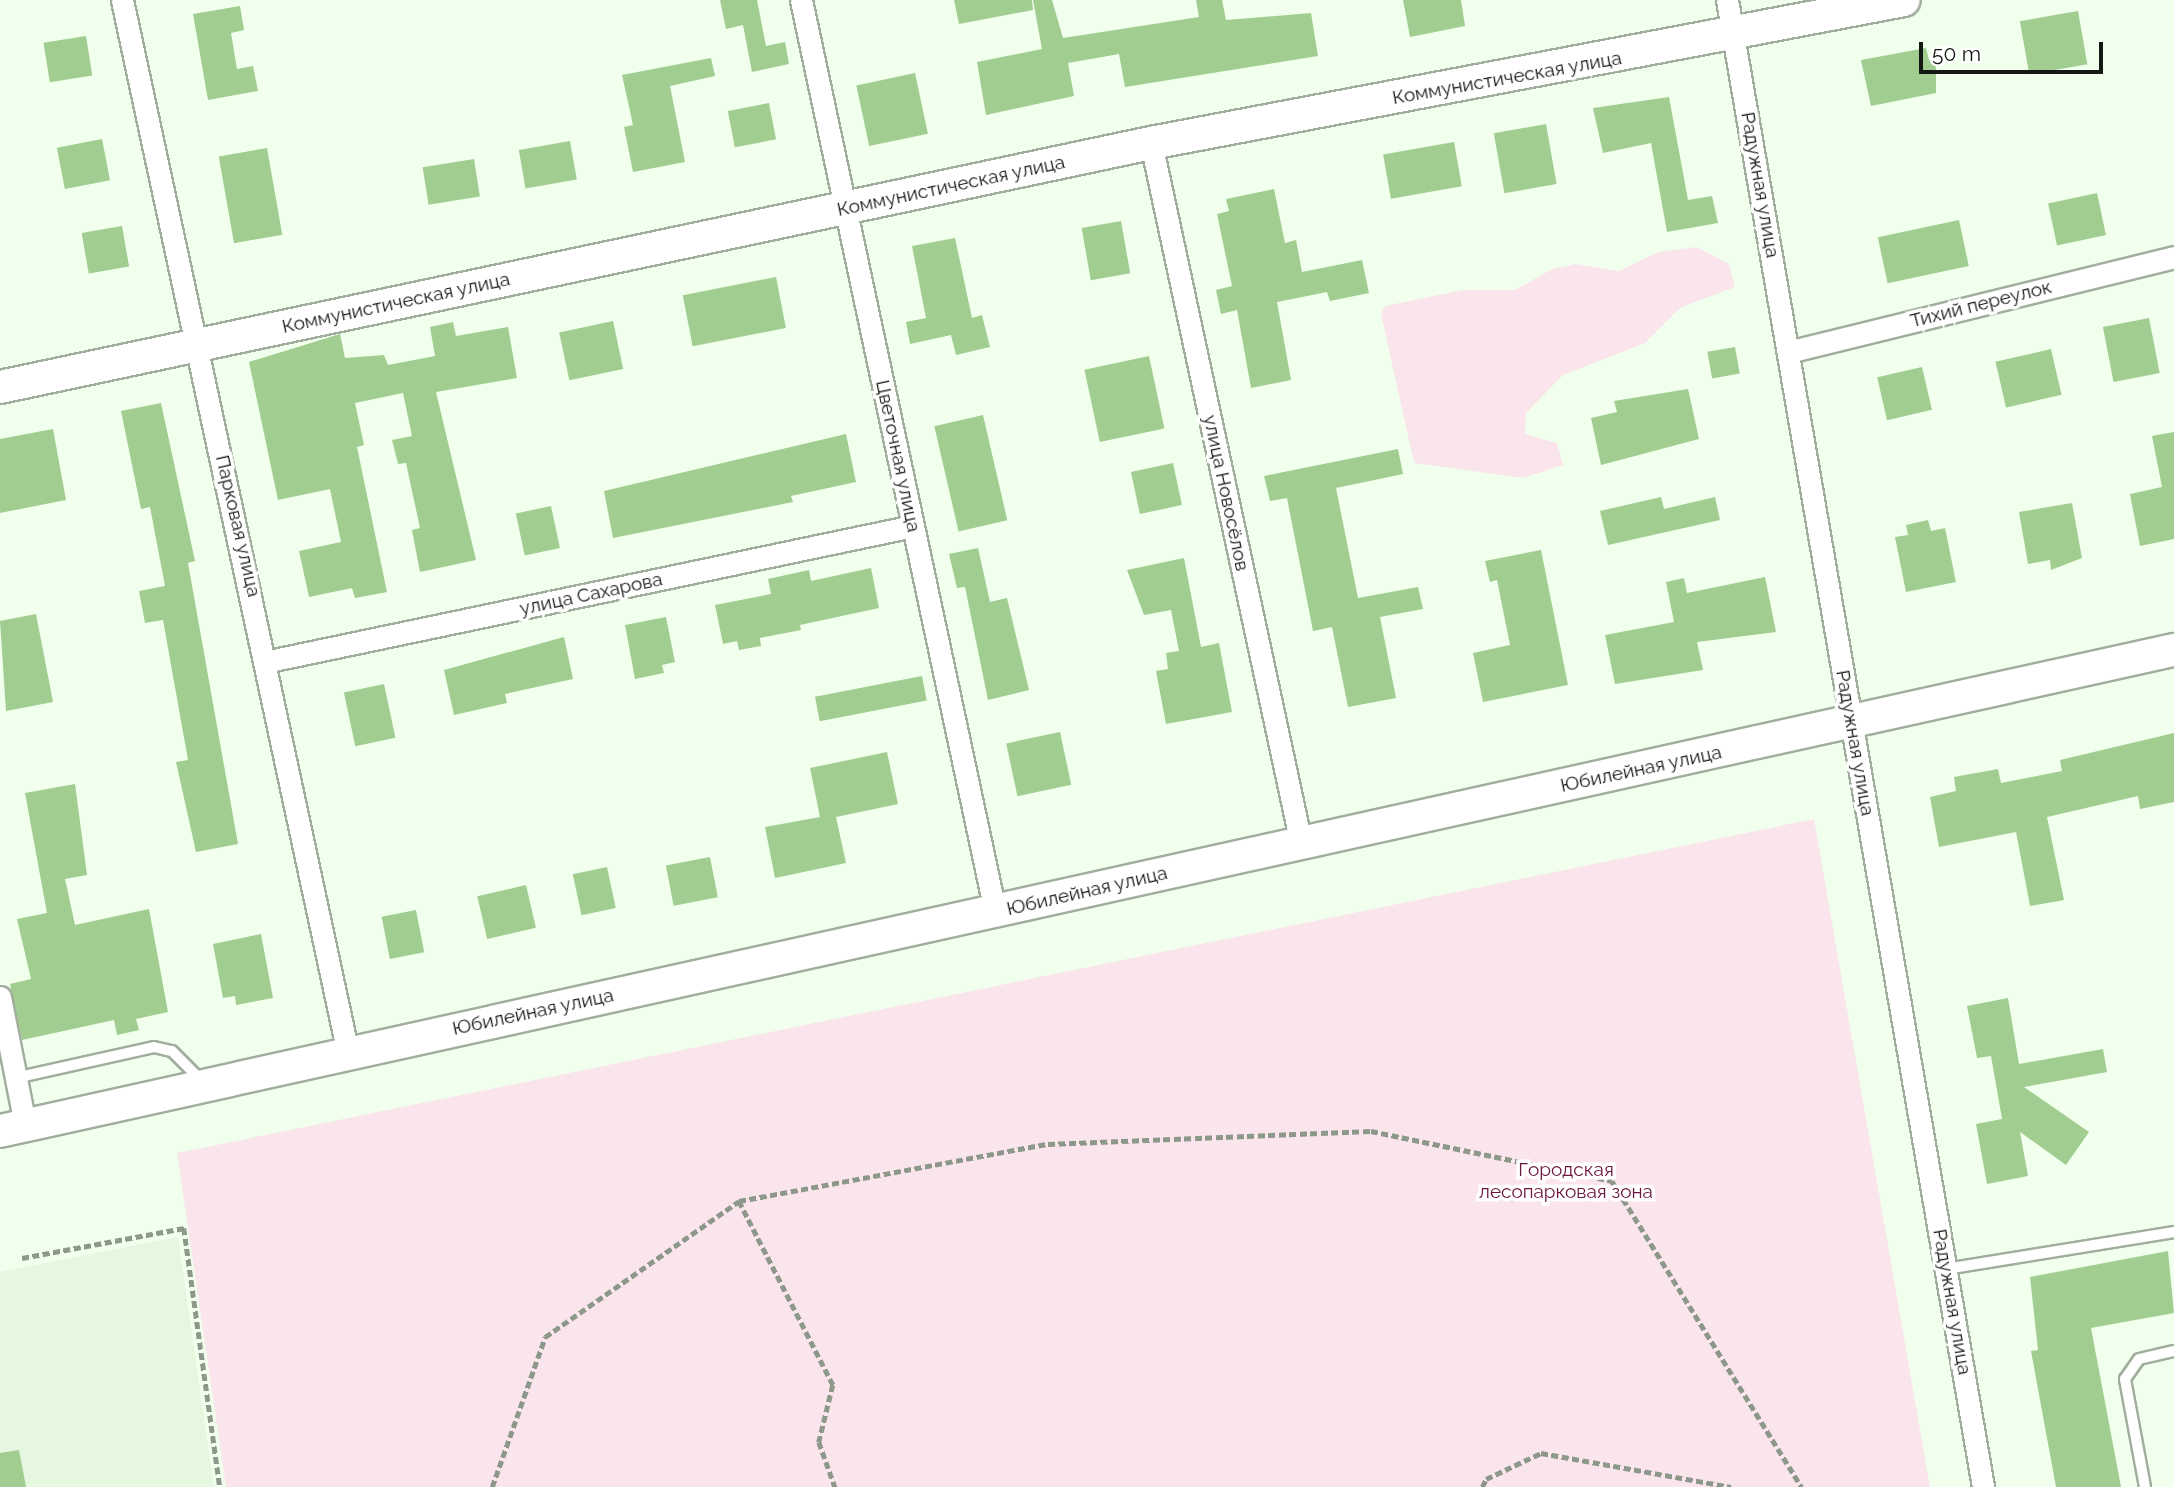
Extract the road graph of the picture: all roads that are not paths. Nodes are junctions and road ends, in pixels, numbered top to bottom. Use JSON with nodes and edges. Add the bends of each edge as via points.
{"nodes":[{"id":1,"x":122,"y":0,"type":"edge"},
{"id":2,"x":801,"y":0,"type":"edge"},
{"id":3,"x":1727,"y":0,"type":"edge"},
{"id":4,"x":1904,"y":0,"type":"edge"},
{"id":5,"x":1734,"y":36,"type":"junction"},
{"id":6,"x":1151,"y":143,"type":"junction"},
{"id":7,"x":846,"y":208,"type":"junction"},
{"id":8,"x":2174,"y":257,"type":"edge"},
{"id":9,"x":196,"y":345,"type":"junction"},
{"id":10,"x":1788,"y":352,"type":"junction"},
{"id":11,"x":0,"y":387,"type":"edge"},
{"id":12,"x":913,"y":526,"type":"junction"},
{"id":13,"x":2174,"y":649,"type":"edge"},
{"id":14,"x":269,"y":661,"type":"junction"},
{"id":15,"x":1852,"y":723,"type":"junction"},
{"id":16,"x":1301,"y":844,"type":"junction"},
{"id":17,"x":995,"y":911,"type":"junction"},
{"id":18,"x":0,"y":997,"type":"edge"},
{"id":19,"x":348,"y":1053,"type":"junction"},
{"id":20,"x":15,"y":1079,"type":"junction"},
{"id":21,"x":205,"y":1085,"type":"junction"},
{"id":22,"x":12,"y":1128,"type":"edge"},
{"id":23,"x":2174,"y":1232,"type":"edge"},
{"id":24,"x":1946,"y":1269,"type":"junction"},
{"id":25,"x":2174,"y":1351,"type":"edge"},
{"id":26,"x":1983,"y":1487,"type":"edge"},
{"id":27,"x":2145,"y":1487,"type":"edge"}],
"edges":[{"from":1,"to":9,"type":"street","name":"Парковая улица"},
{"from":2,"to":7,"type":"street","name":"Цветочная улица"},
{"from":3,"to":5,"type":"street","name":"Радужная улица"},
{"from":4,"to":5,"type":"street","name":"Коммунистическая улица"},
{"from":5,"to":6,"type":"street","name":"Коммунистическая улица"},
{"from":5,"to":10,"type":"street","name":"Радужная улица"},
{"from":6,"to":7,"type":"street","name":"Коммунистическая улица"},
{"from":6,"to":16,"type":"street","name":"улица Новосёлов"},
{"from":7,"to":9,"type":"street","name":"Коммунистическая улица"},
{"from":7,"to":12,"type":"street","name":"Цветочная улица"},
{"from":8,"to":10,"type":"street","name":"Тихий переулок"},
{"from":9,"to":11,"type":"street","name":"Коммунистическая улица"},
{"from":9,"to":14,"type":"street","name":"Парковая улица"},
{"from":10,"to":15,"type":"street","name":"Радужная улица"},
{"from":12,"to":14,"type":"street","name":"улица Сахарова"},
{"from":12,"to":17,"type":"street","name":"Цветочная улица"},
{"from":13,"to":15,"type":"street","name":"Юбилейная улица"},
{"from":14,"to":19,"type":"street","name":"Парковая улица"},
{"from":15,"to":16,"type":"street","name":"Юбилейная улица"},
{"from":15,"to":24,"type":"street","name":"Радужная улица"},
{"from":16,"to":17,"type":"street","name":"Юбилейная улица"},
{"from":17,"to":19,"type":"street","name":"Юбилейная улица"},
{"from":18,"to":20,"type":"street"},
{"from":19,"to":21,"type":"street","name":"Юбилейная улица"},
{"from":20,"to":21,"type":"lane","via":[[154,1047],[172,1051]]},
{"from":20,"to":22,"type":"street"},
{"from":21,"to":22,"type":"street","name":"Юбилейная улица"},
{"from":23,"to":24,"type":"lane"},
{"from":24,"to":26,"type":"street","name":"Радужная улица"},
{"from":25,"to":27,"type":"lane","via":[[2139,1359],[2125,1379]]}]}
